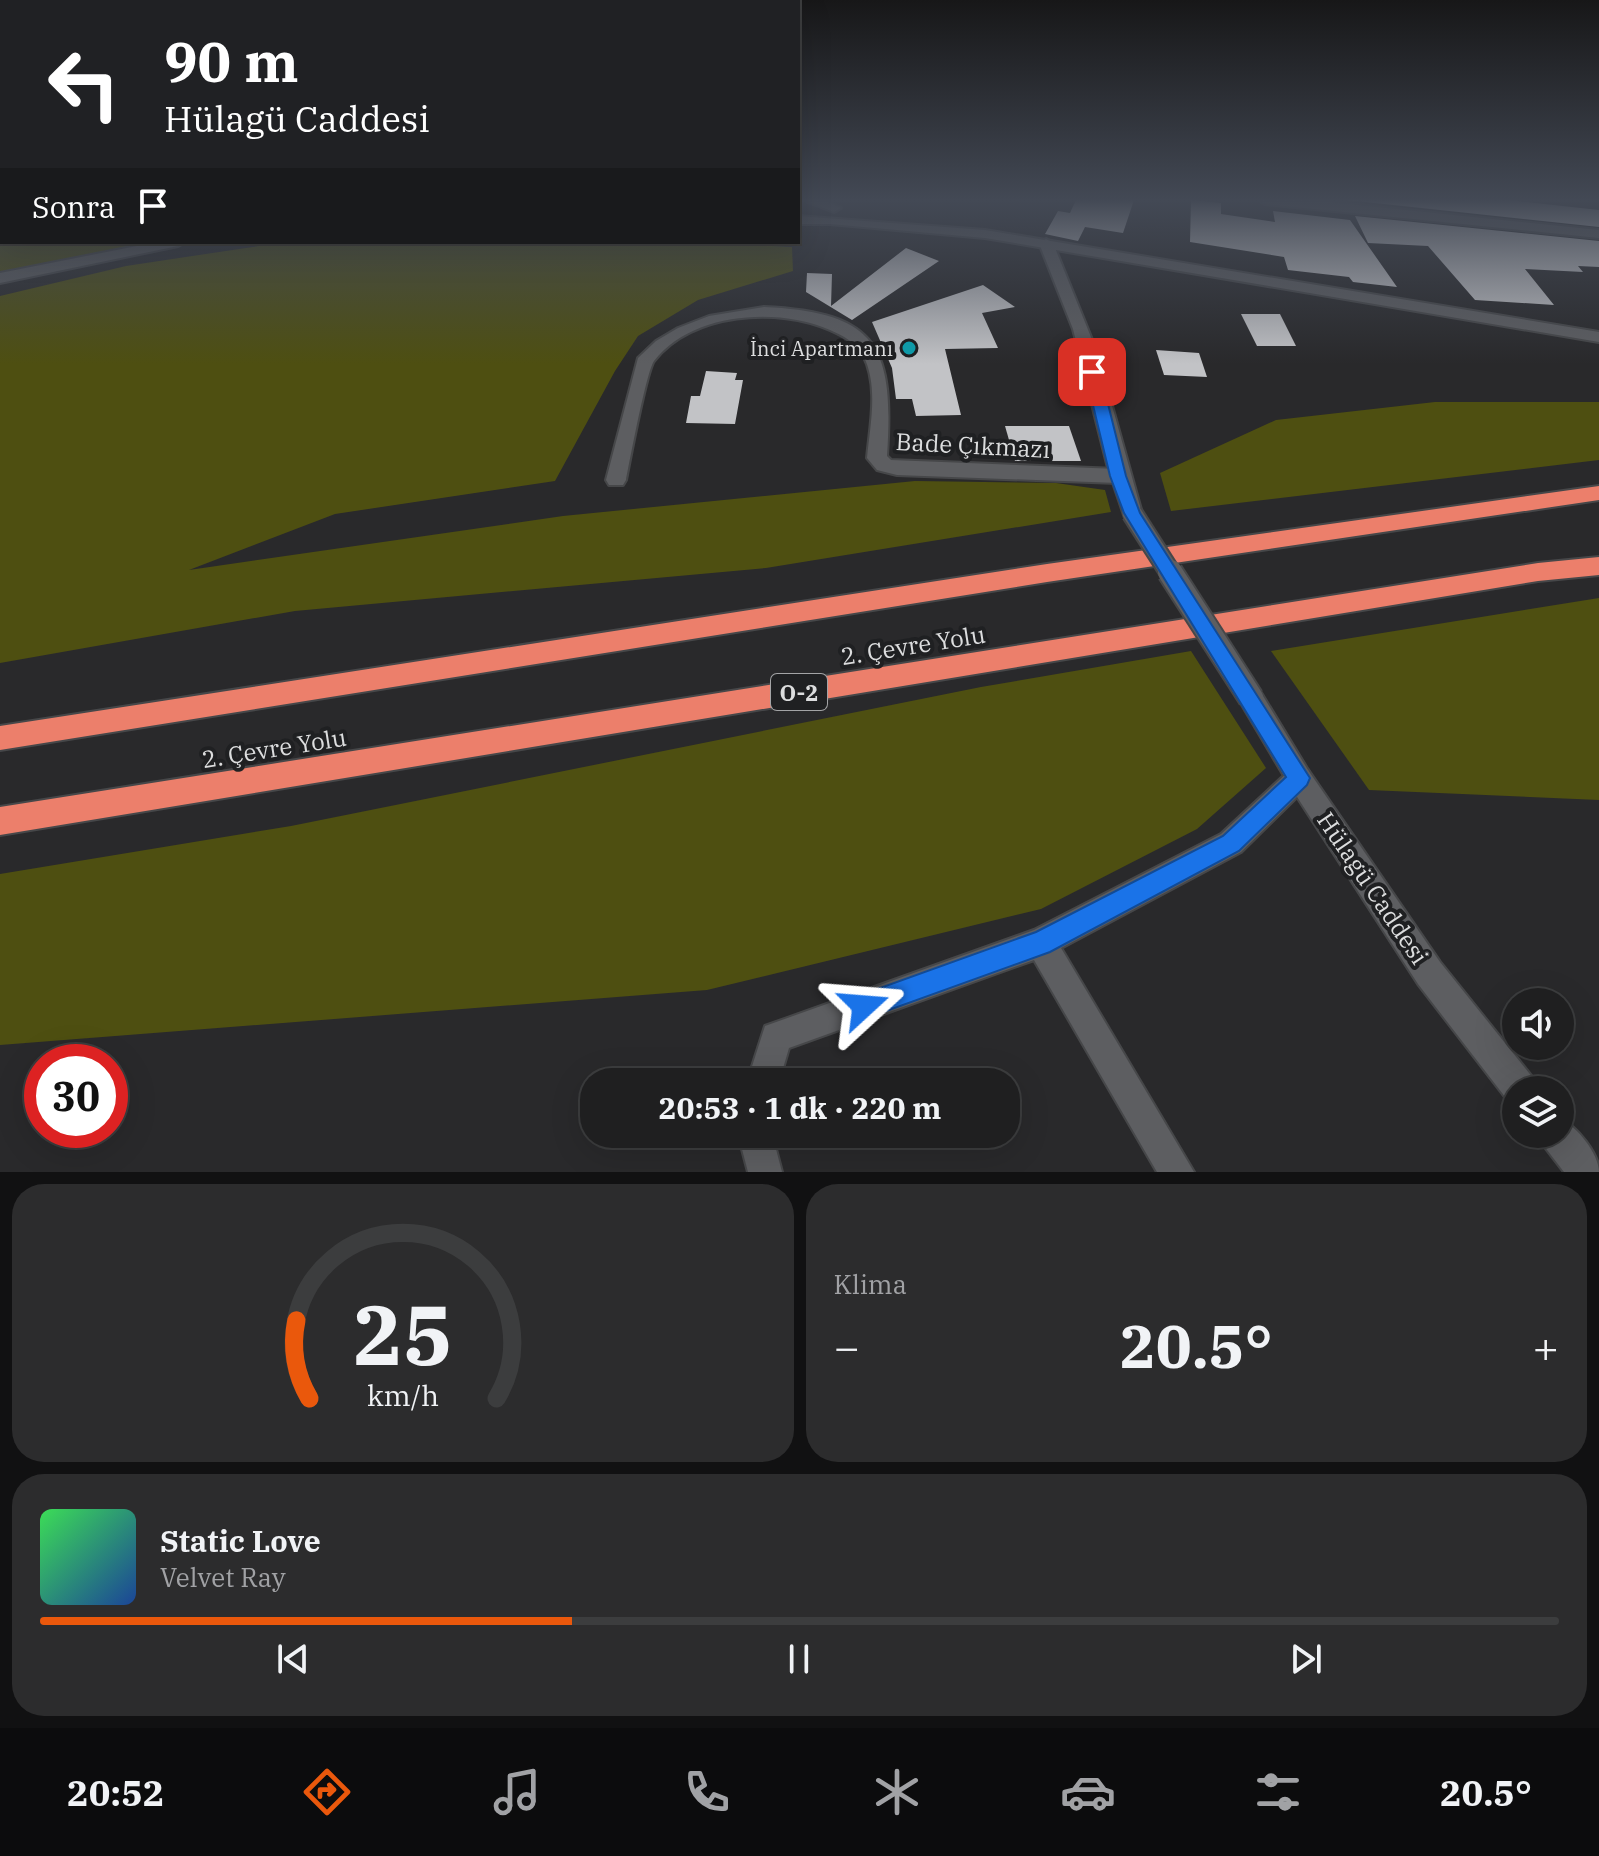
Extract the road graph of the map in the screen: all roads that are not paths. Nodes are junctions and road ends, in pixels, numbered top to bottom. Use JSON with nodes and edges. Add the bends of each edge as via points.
{"nodes":[{"id":1,"x":115,"y":255,"type":"edge"},
{"id":2,"x":1049,"y":255,"type":"edge"},
{"id":3,"x":1115,"y":255,"type":"edge"},
{"id":4,"x":0,"y":278,"type":"edge"},
{"id":5,"x":1599,"y":337,"type":"edge"},
{"id":6,"x":1118,"y":476,"type":"junction"},
{"id":7,"x":616,"y":480,"type":"dead end"},
{"id":8,"x":1599,"y":493,"type":"edge"},
{"id":9,"x":1599,"y":566,"type":"edge"},
{"id":10,"x":0,"y":738,"type":"edge"},
{"id":11,"x":1299,"y":778,"type":"junction"},
{"id":12,"x":0,"y":821,"type":"edge"},
{"id":13,"x":1041,"y":943,"type":"junction"},
{"id":14,"x":767,"y":1068,"type":"edge"},
{"id":15,"x":1510,"y":1076,"type":"edge"},
{"id":16,"x":759,"y":1148,"type":"edge"},
{"id":17,"x":1567,"y":1148,"type":"edge"},
{"id":18,"x":765,"y":1172,"type":"edge"},
{"id":19,"x":1177,"y":1172,"type":"edge"},
{"id":20,"x":1586,"y":1172,"type":"edge"}],
"edges":[{"from":1,"to":4,"type":"street"},
{"from":2,"to":6,"type":"street","name":"Hülagü Caddesi","via":[[1080,328]]},
{"from":3,"to":5,"type":"street"},
{"from":6,"to":7,"type":"street","name":"Bade Çıkmazı","via":[[884,465],[877,458],[880,387],[865,345],[817,316],[771,310],[740,313],[686,331],[651,353],[644,362]]},
{"from":6,"to":11,"type":"street","name":"Hülagü Caddesi","bridge":true,"via":[[1132,513]]},
{"from":8,"to":10,"type":"highway","via":[[1047,573]]},
{"from":9,"to":12,"type":"highway","name":"2. Çevre Yolu","number":"O-2"},
{"from":11,"to":13,"type":"street","via":[[1231,843]]},
{"from":11,"to":15,"type":"street","name":"Hülagü Caddesi","via":[[1429,973]]},
{"from":13,"to":14,"type":"street","via":[[776,1037]]},
{"from":13,"to":19,"type":"street"},
{"from":16,"to":18,"type":"street"},
{"from":17,"to":20,"type":"street"}]}
